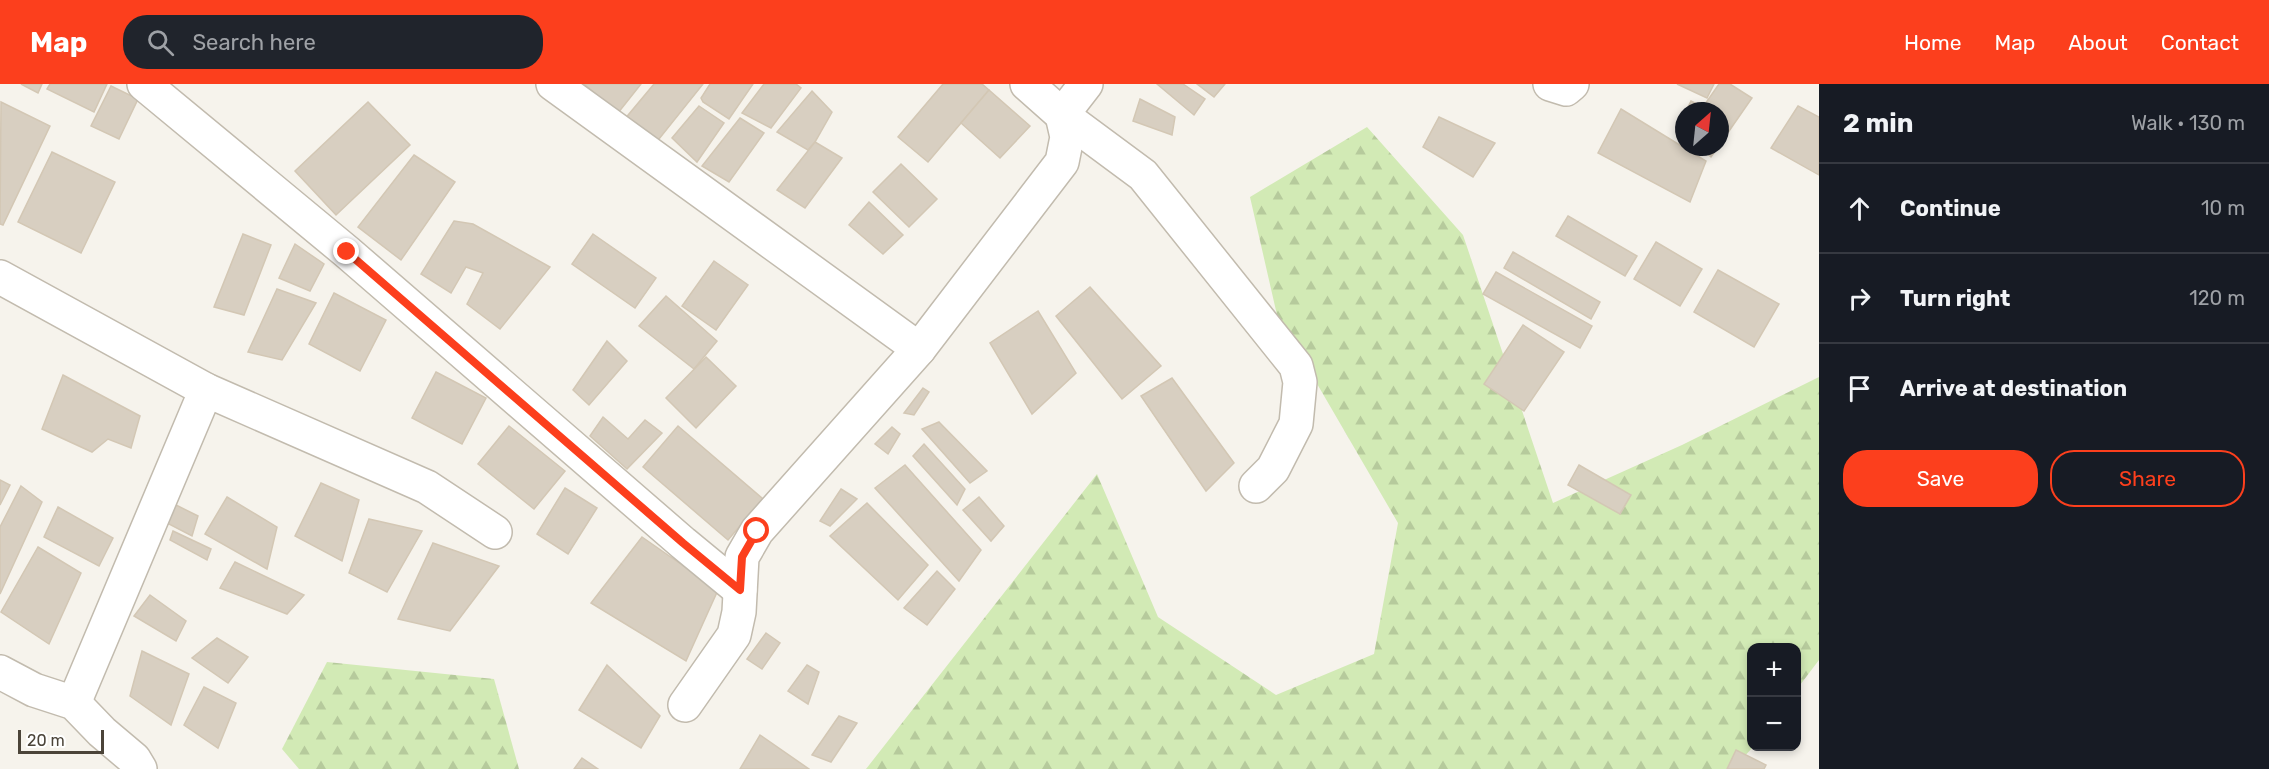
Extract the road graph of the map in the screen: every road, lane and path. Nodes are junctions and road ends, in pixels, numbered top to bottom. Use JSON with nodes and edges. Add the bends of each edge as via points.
{"nodes":[{"id":1,"x":144,"y":84,"type":"edge"},
{"id":2,"x":553,"y":84,"type":"edge"},
{"id":3,"x":1027,"y":84,"type":"edge"},
{"id":4,"x":1086,"y":84,"type":"edge"},
{"id":5,"x":1550,"y":84,"type":"edge"},
{"id":6,"x":1572,"y":84,"type":"edge"},
{"id":7,"x":1062,"y":115,"type":"junction"},
{"id":8,"x":0,"y":277,"type":"edge"},
{"id":9,"x":919,"y":349,"type":"junction"},
{"id":10,"x":206,"y":390,"type":"junction"},
{"id":11,"x":1256,"y":486,"type":"dead end"},
{"id":12,"x":495,"y":532,"type":"dead end"},
{"id":13,"x":740,"y":590,"type":"junction"},
{"id":14,"x":0,"y":672,"type":"edge"},
{"id":15,"x":74,"y":703,"type":"junction"},
{"id":16,"x":685,"y":705,"type":"dead end"},
{"id":17,"x":140,"y":769,"type":"edge"}],
"edges":[{"from":1,"to":13,"type":"street","via":[[347,252]]},
{"from":2,"to":9,"type":"street"},
{"from":3,"to":7,"type":"street"},
{"from":4,"to":7,"type":"street"},
{"from":5,"to":6,"type":"street","via":[[1566,89]]},
{"from":7,"to":9,"type":"street","via":[[1067,137],[1062,162]]},
{"from":7,"to":11,"type":"street","via":[[1143,175],[1296,366],[1300,382],[1296,424],[1273,469]]},
{"from":8,"to":10,"type":"street"},
{"from":9,"to":13,"type":"street","via":[[757,531],[742,557]]},
{"from":10,"to":12,"type":"street","via":[[427,488]]},
{"from":10,"to":15,"type":"street"},
{"from":13,"to":16,"type":"street","via":[[734,635]]},
{"from":14,"to":15,"type":"street","via":[[34,690]]},
{"from":15,"to":17,"type":"street"}]}
